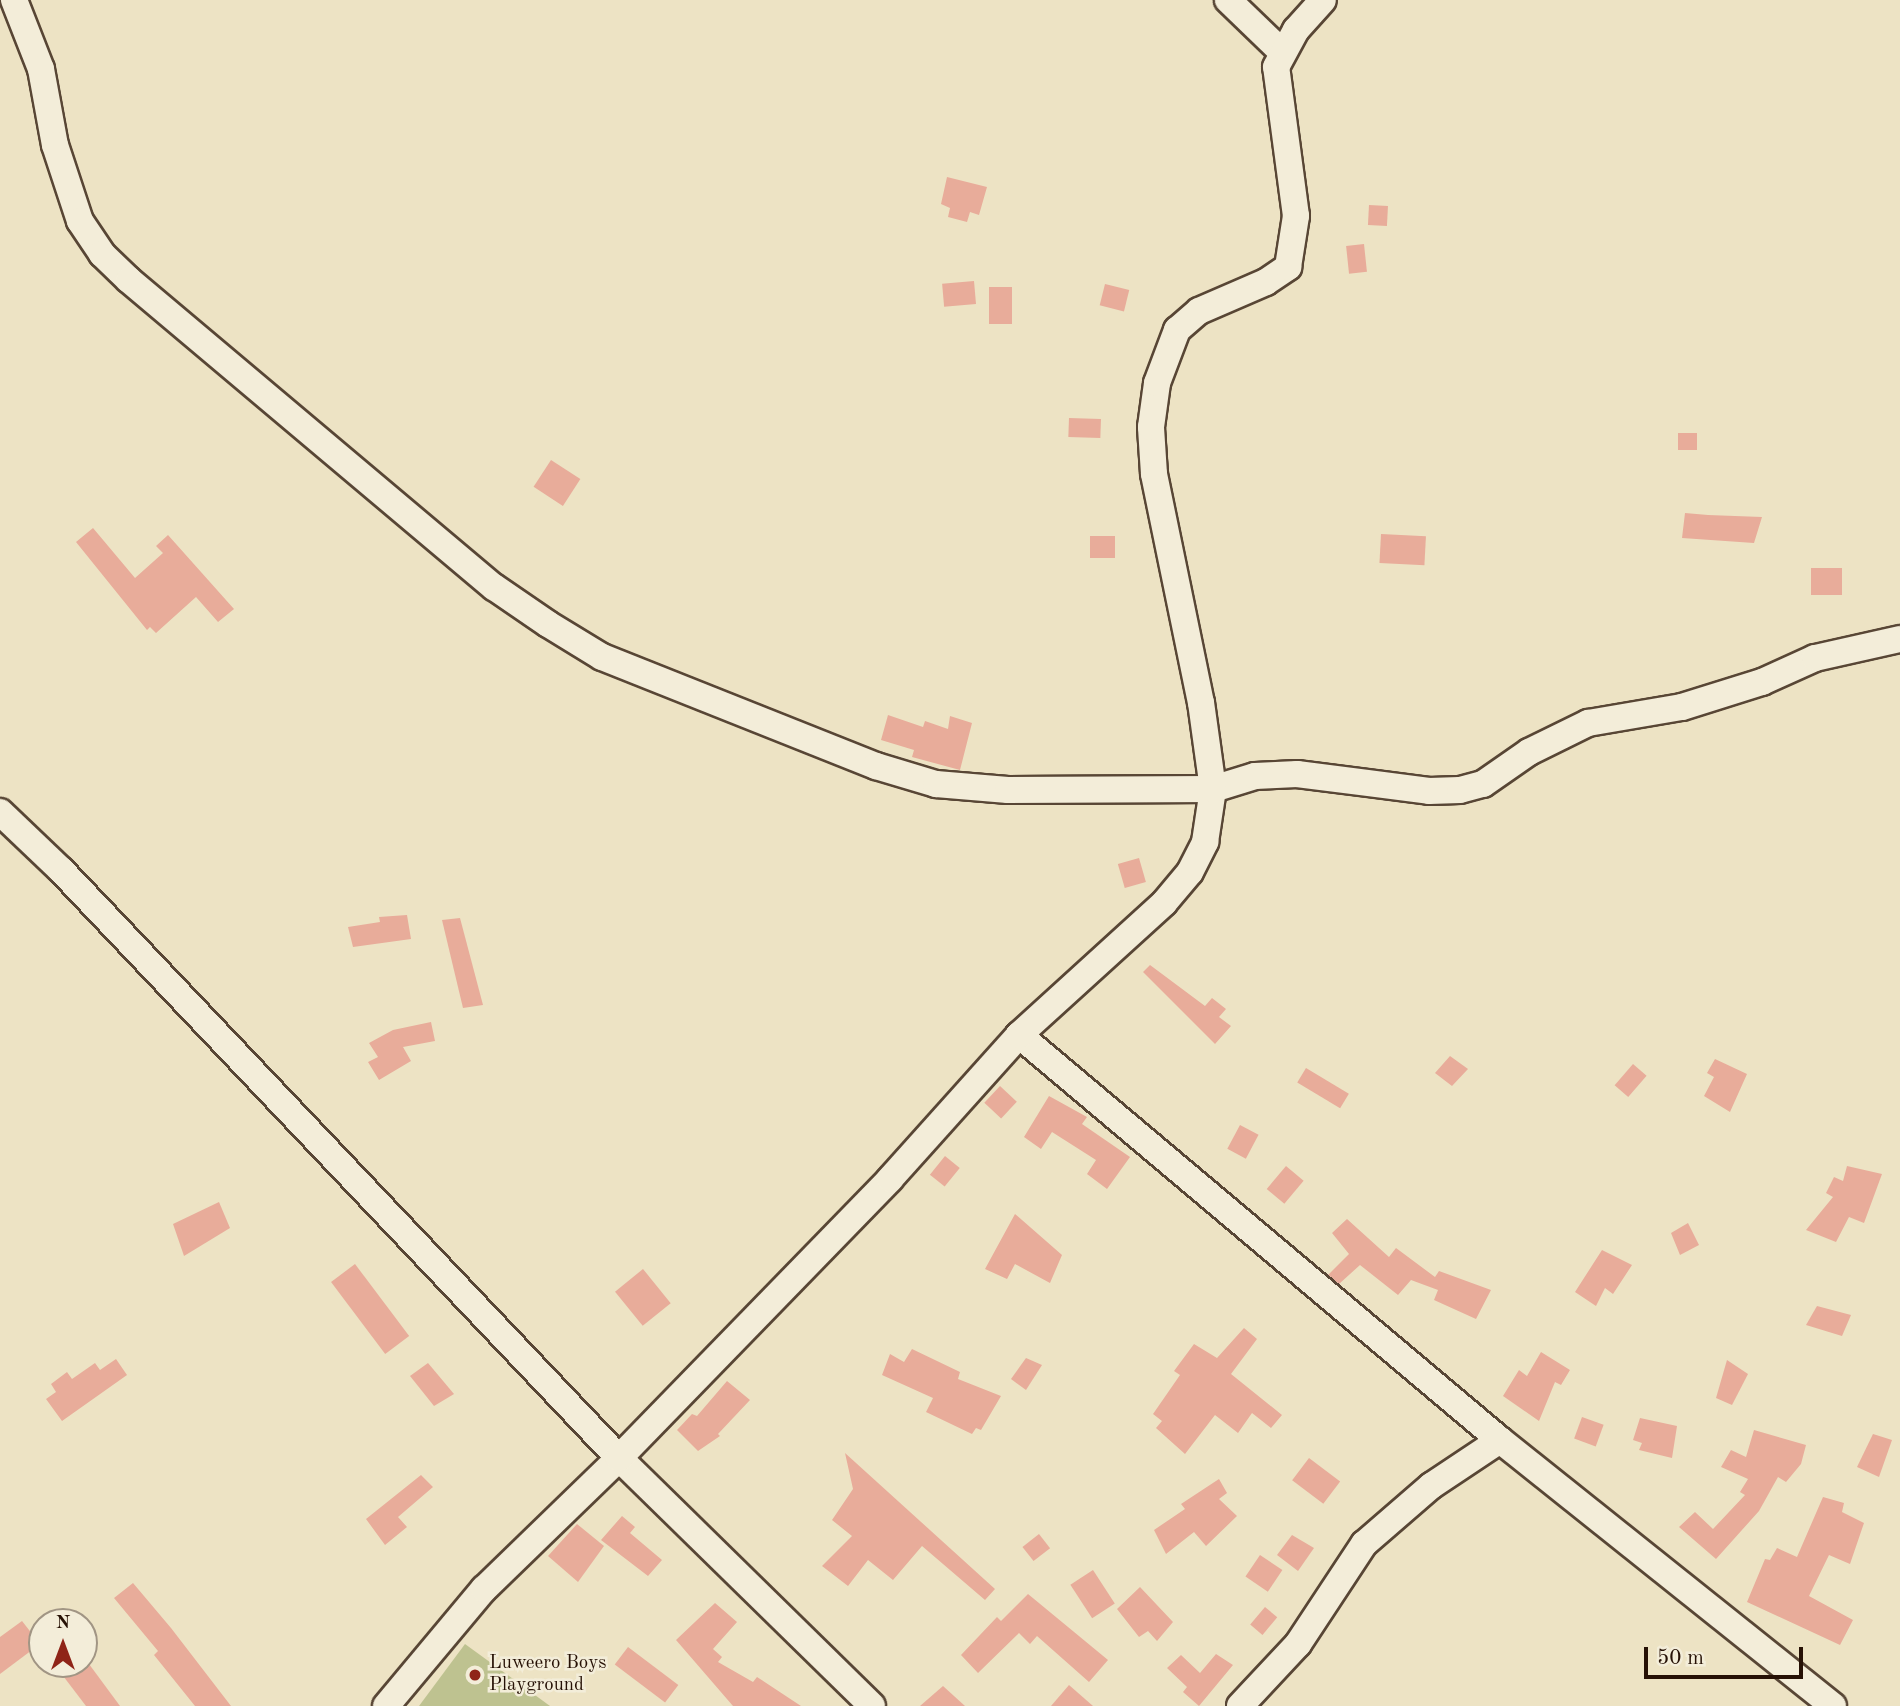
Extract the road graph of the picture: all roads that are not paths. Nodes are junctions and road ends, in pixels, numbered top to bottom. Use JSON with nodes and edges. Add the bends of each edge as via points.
{"nodes":[{"id":1,"x":14,"y":0,"type":"edge"},
{"id":2,"x":1228,"y":0,"type":"edge"},
{"id":3,"x":1323,"y":0,"type":"edge"},
{"id":4,"x":1281,"y":51,"type":"junction"},
{"id":5,"x":1900,"y":639,"type":"edge"},
{"id":6,"x":1213,"y":789,"type":"junction"},
{"id":7,"x":0,"y":812,"type":"edge"},
{"id":8,"x":1019,"y":1035,"type":"junction"},
{"id":9,"x":1500,"y":1440,"type":"junction"},
{"id":10,"x":619,"y":1458,"type":"junction"},
{"id":11,"x":386,"y":1706,"type":"edge"},
{"id":12,"x":872,"y":1706,"type":"edge"},
{"id":13,"x":1240,"y":1706,"type":"edge"},
{"id":14,"x":1833,"y":1706,"type":"edge"}],
"edges":[{"from":1,"to":6,"type":"street","via":[[41,69],[67,187],[80,221],[102,254],[392,503],[494,587],[548,624],[602,657],[694,697],[936,784],[1009,790]]},
{"from":2,"to":4,"type":"street"},
{"from":3,"to":4,"type":"street"},
{"from":4,"to":6,"type":"street","via":[[1276,67],[1296,216],[1288,267],[1266,282],[1199,311],[1177,330],[1160,372],[1151,427],[1154,474],[1201,704]]},
{"from":5,"to":6,"type":"street","via":[[1815,659],[1682,707],[1588,723],[1555,737],[1483,783],[1460,790],[1429,791],[1297,774],[1255,776]]},
{"from":6,"to":8,"type":"street","via":[[1205,842],[1190,872],[1164,903]]},
{"from":7,"to":10,"type":"street","via":[[61,870]]},
{"from":8,"to":9,"type":"street"},
{"from":8,"to":10,"type":"street","via":[[890,1179]]},
{"from":9,"to":13,"type":"street","via":[[1431,1486],[1364,1544],[1298,1644]]},
{"from":9,"to":14,"type":"street"},
{"from":10,"to":11,"type":"street","via":[[484,1589]]},
{"from":10,"to":12,"type":"street"}]}
